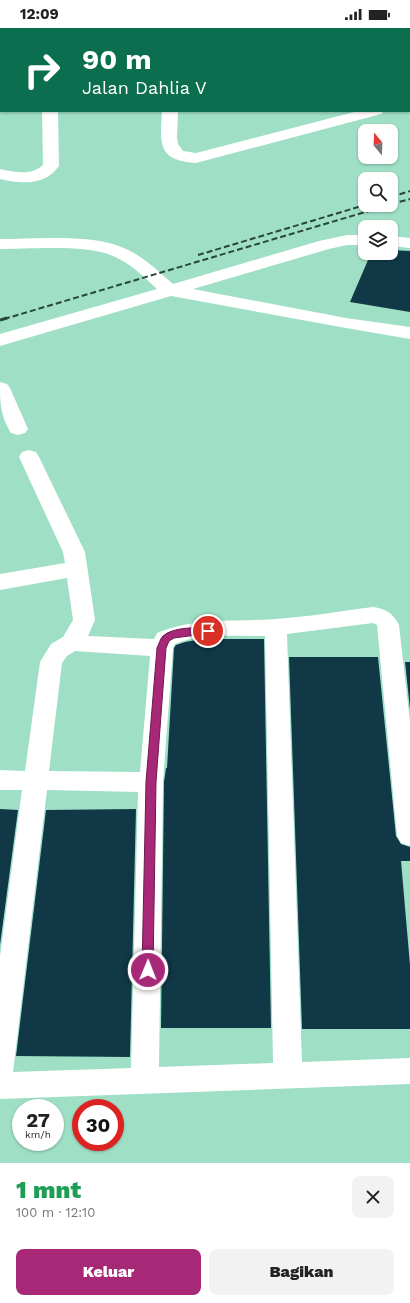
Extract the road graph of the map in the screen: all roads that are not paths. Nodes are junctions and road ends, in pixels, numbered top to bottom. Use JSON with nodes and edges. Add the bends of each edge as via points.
{"nodes":[{"id":1,"x":50,"y":112,"type":"edge"},
{"id":2,"x":170,"y":112,"type":"edge"},
{"id":3,"x":370,"y":112,"type":"edge"},
{"id":4,"x":0,"y":174,"type":"edge"},
{"id":5,"x":358,"y":240,"type":"edge"},
{"id":6,"x":398,"y":241,"type":"edge"},
{"id":7,"x":410,"y":242,"type":"edge"},
{"id":8,"x":0,"y":244,"type":"edge"},
{"id":9,"x":169,"y":290,"type":"junction"},
{"id":10,"x":410,"y":333,"type":"edge"},
{"id":11,"x":0,"y":340,"type":"edge"},
{"id":12,"x":0,"y":388,"type":"edge"},
{"id":13,"x":18,"y":429,"type":"dead end"},
{"id":14,"x":29,"y":457,"type":"dead end"},
{"id":15,"x":77,"y":569,"type":"junction"},
{"id":16,"x":0,"y":582,"type":"edge"},
{"id":17,"x":276,"y":627,"type":"junction"},
{"id":18,"x":71,"y":643,"type":"junction"},
{"id":19,"x":162,"y":648,"type":"junction"},
{"id":20,"x":0,"y":780,"type":"edge"},
{"id":21,"x":35,"y":780,"type":"junction"},
{"id":22,"x":151,"y":782,"type":"junction"},
{"id":23,"x":410,"y":836,"type":"edge"},
{"id":24,"x":0,"y":1070,"type":"edge"},
{"id":25,"x":410,"y":1071,"type":"edge"},
{"id":26,"x":288,"y":1075,"type":"junction"},
{"id":27,"x":145,"y":1080,"type":"junction"},
{"id":28,"x":0,"y":1086,"type":"edge"}],
"edges":[{"from":1,"to":4,"type":"street","via":[[51,166],[46,172],[19,178]]},
{"from":2,"to":3,"type":"street","via":[[168,143],[178,157],[187,158],[196,158]]},
{"from":5,"to":9,"type":"street","via":[[325,245]]},
{"from":6,"to":7,"type":"street"},
{"from":8,"to":9,"type":"street","via":[[81,244],[106,248],[119,252],[142,266]]},
{"from":9,"to":10,"type":"street"},
{"from":9,"to":11,"type":"street"},
{"from":12,"to":13,"type":"street"},
{"from":14,"to":15,"type":"street","via":[[74,552]]},
{"from":15,"to":16,"type":"street"},
{"from":15,"to":18,"type":"street","via":[[84,620]]},
{"from":17,"to":19,"type":"street","via":[[179,633],[165,639]]},
{"from":17,"to":23,"type":"street","via":[[373,615],[385,618]]},
{"from":17,"to":26,"type":"street"},
{"from":18,"to":19,"type":"street"},
{"from":18,"to":21,"type":"street","via":[[59,650],[51,662]]},
{"from":19,"to":22,"type":"street"},
{"from":20,"to":21,"type":"street"},
{"from":21,"to":22,"type":"street"},
{"from":21,"to":24,"type":"street"},
{"from":22,"to":27,"type":"street"},
{"from":25,"to":26,"type":"street"},
{"from":26,"to":27,"type":"street"},
{"from":27,"to":28,"type":"street"}]}
